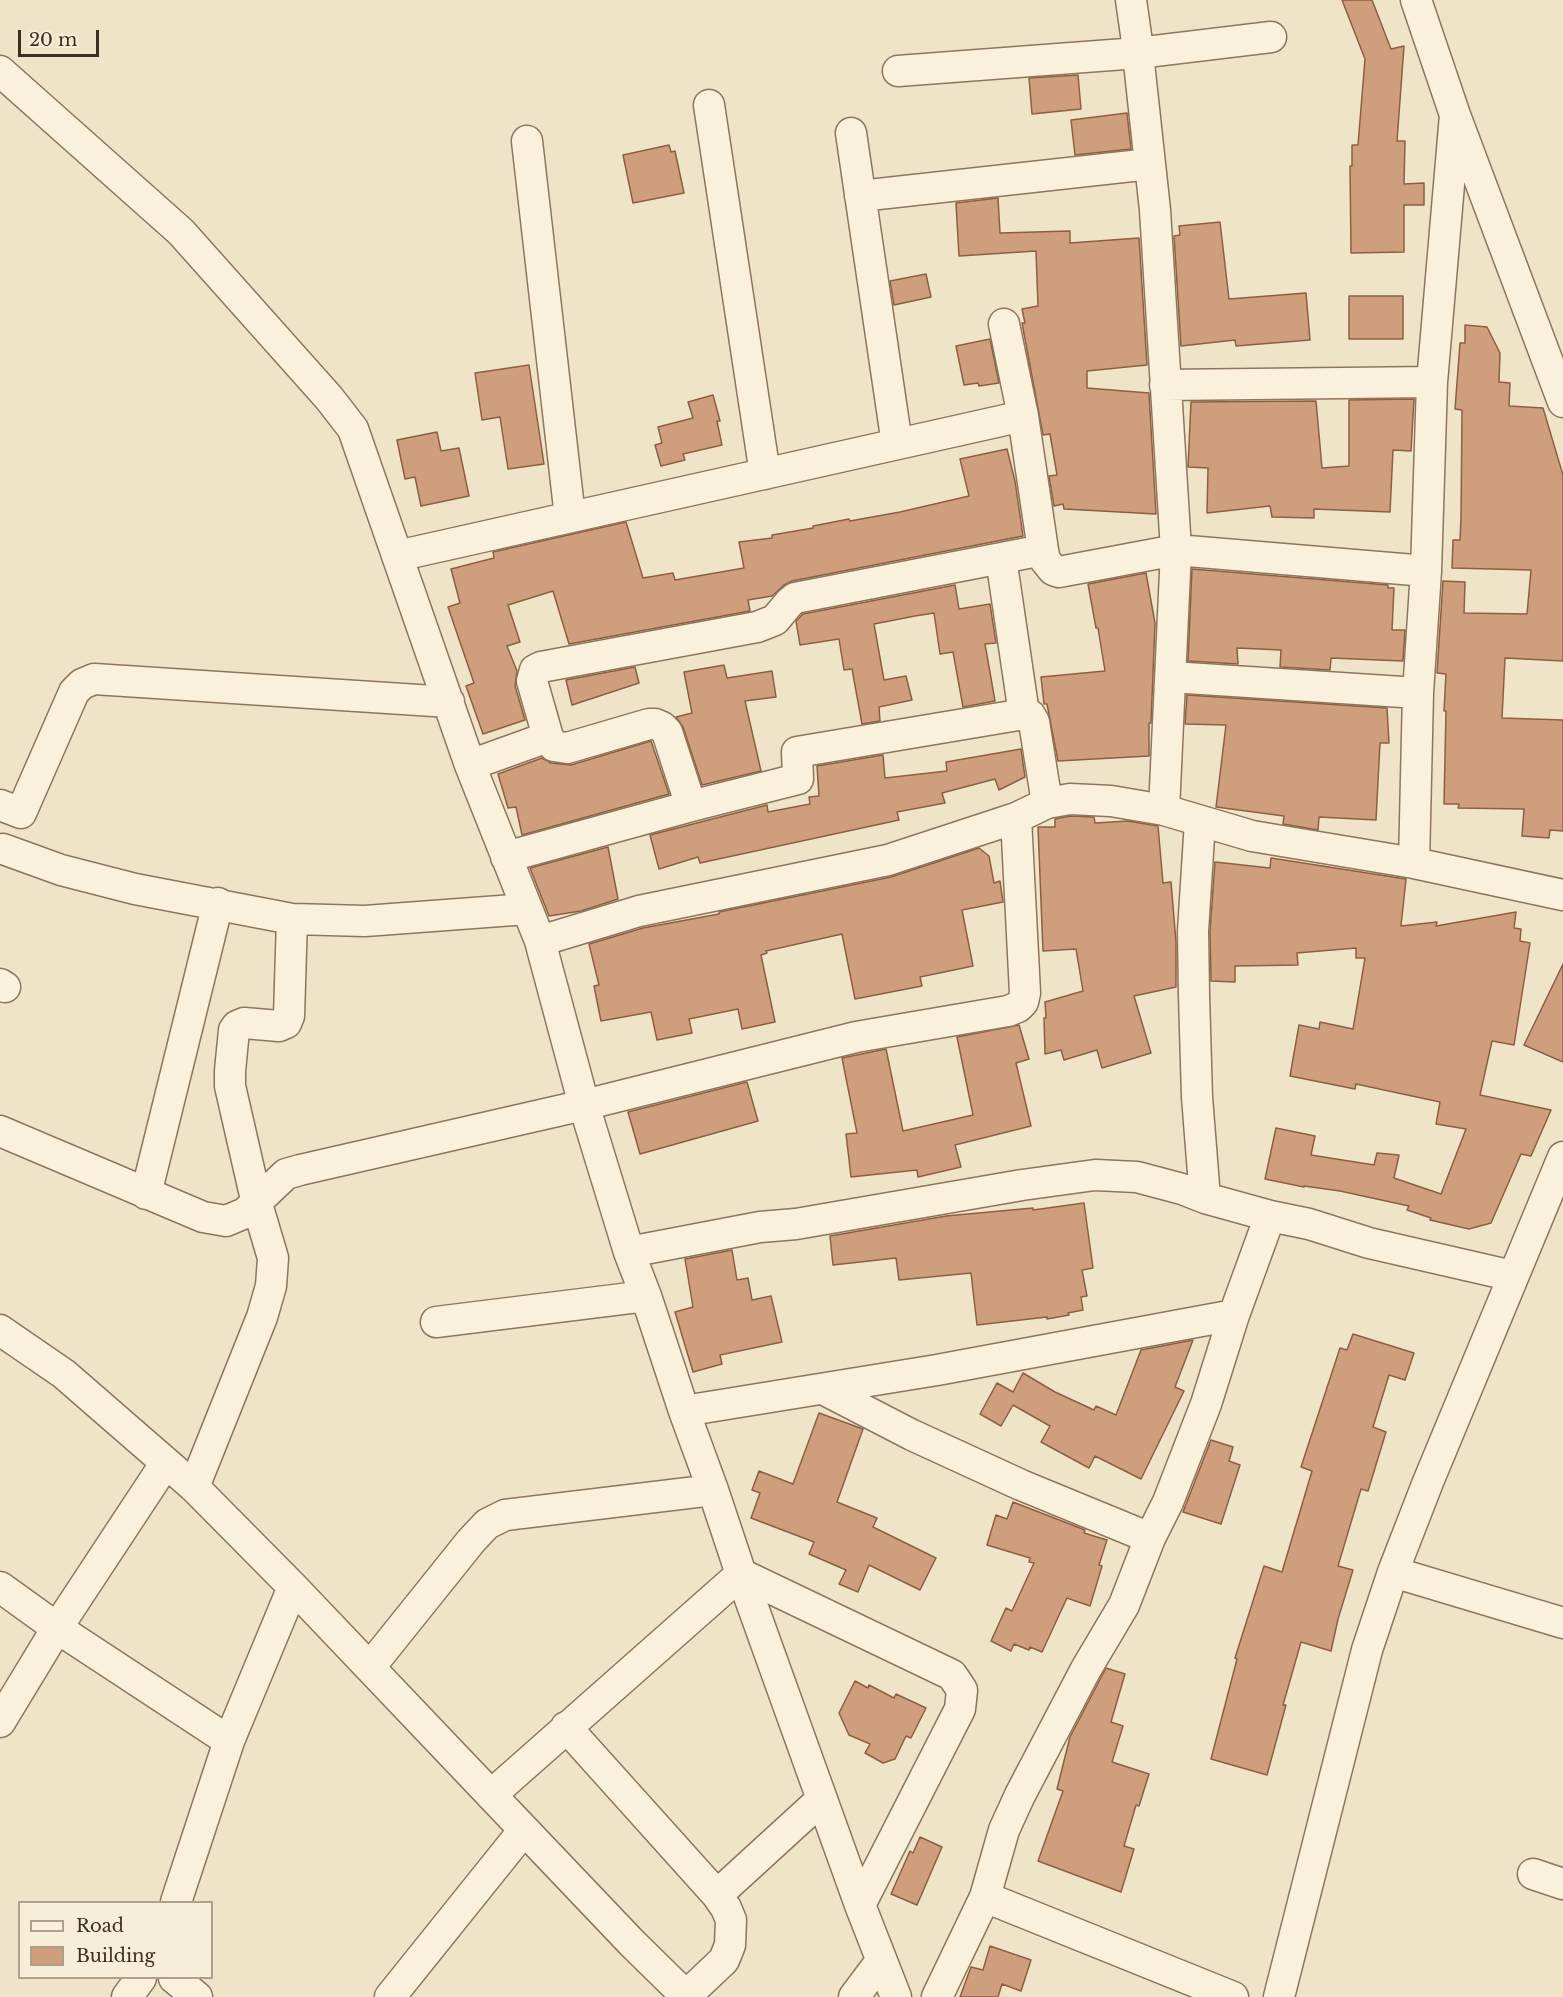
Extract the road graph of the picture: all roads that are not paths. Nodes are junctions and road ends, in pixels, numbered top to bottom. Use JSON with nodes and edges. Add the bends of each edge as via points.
{"nodes":[{"id":1,"x":1131,"y":0,"type":"edge"},
{"id":2,"x":1416,"y":0,"type":"edge"},
{"id":3,"x":1271,"y":38,"type":"dead end"},
{"id":4,"x":1138,"y":53,"type":"junction"},
{"id":5,"x":0,"y":71,"type":"edge"},
{"id":6,"x":898,"y":71,"type":"dead end"},
{"id":7,"x":709,"y":105,"type":"dead end"},
{"id":8,"x":1455,"y":115,"type":"junction"},
{"id":9,"x":851,"y":133,"type":"dead end"},
{"id":10,"x":527,"y":141,"type":"dead end"},
{"id":11,"x":1150,"y":164,"type":"junction"},
{"id":12,"x":860,"y":196,"type":"junction"},
{"id":13,"x":1004,"y":324,"type":"dead end"},
{"id":14,"x":1432,"y":382,"type":"junction"},
{"id":15,"x":1165,"y":385,"type":"junction"},
{"id":16,"x":1563,"y":402,"type":"edge"},
{"id":17,"x":1023,"y":416,"type":"junction"},
{"id":18,"x":897,"y":444,"type":"junction"},
{"id":19,"x":765,"y":474,"type":"junction"},
{"id":20,"x":570,"y":517,"type":"junction"},
{"id":21,"x":1176,"y":549,"type":"junction"},
{"id":22,"x":1043,"y":550,"type":"junction"},
{"id":23,"x":397,"y":555,"type":"junction"},
{"id":24,"x":1001,"y":558,"type":"junction"},
{"id":25,"x":1426,"y":571,"type":"junction"},
{"id":26,"x":1171,"y":677,"type":"junction"},
{"id":27,"x":1419,"y":693,"type":"junction"},
{"id":28,"x":449,"y":702,"type":"junction"},
{"id":29,"x":1024,"y":714,"type":"junction"},
{"id":30,"x":548,"y":737,"type":"junction"},
{"id":31,"x":470,"y":765,"type":"junction"},
{"id":32,"x":1047,"y":803,"type":"junction"},
{"id":33,"x":690,"y":806,"type":"junction"},
{"id":34,"x":10,"y":809,"type":"edge"},
{"id":35,"x":1164,"y":810,"type":"junction"},
{"id":36,"x":1016,"y":818,"type":"junction"},
{"id":37,"x":1200,"y":820,"type":"junction"},
{"id":38,"x":2,"y":851,"type":"edge"},
{"id":39,"x":506,"y":857,"type":"junction"},
{"id":40,"x":1414,"y":863,"type":"junction"},
{"id":41,"x":1563,"y":895,"type":"edge"},
{"id":42,"x":218,"y":903,"type":"junction"},
{"id":43,"x":527,"y":909,"type":"junction"},
{"id":44,"x":291,"y":919,"type":"junction"},
{"id":45,"x":540,"y":941,"type":"junction"},
{"id":46,"x":584,"y":1105,"type":"junction"},
{"id":47,"x":0,"y":1131,"type":"edge"},
{"id":48,"x":1563,"y":1157,"type":"edge"},
{"id":49,"x":146,"y":1194,"type":"junction"},
{"id":50,"x":1205,"y":1198,"type":"junction"},
{"id":51,"x":256,"y":1204,"type":"junction"},
{"id":52,"x":1269,"y":1216,"type":"junction"},
{"id":53,"x":629,"y":1252,"type":"junction"},
{"id":54,"x":1512,"y":1276,"type":"junction"},
{"id":55,"x":646,"y":1296,"type":"junction"},
{"id":56,"x":1234,"y":1315,"type":"junction"},
{"id":57,"x":436,"y":1322,"type":"dead end"},
{"id":58,"x":0,"y":1330,"type":"edge"},
{"id":59,"x":823,"y":1389,"type":"junction"},
{"id":60,"x":684,"y":1411,"type":"junction"},
{"id":61,"x":165,"y":1464,"type":"junction"},
{"id":62,"x":194,"y":1487,"type":"junction"},
{"id":63,"x":713,"y":1490,"type":"junction"},
{"id":64,"x":1150,"y":1538,"type":"junction"},
{"id":65,"x":1393,"y":1572,"type":"junction"},
{"id":66,"x":741,"y":1574,"type":"junction"},
{"id":67,"x":0,"y":1587,"type":"edge"},
{"id":68,"x":293,"y":1587,"type":"junction"},
{"id":69,"x":1563,"y":1623,"type":"edge"},
{"id":70,"x":57,"y":1628,"type":"junction"},
{"id":71,"x":370,"y":1667,"type":"junction"},
{"id":72,"x":0,"y":1722,"type":"edge"},
{"id":73,"x":566,"y":1727,"type":"junction"},
{"id":74,"x":229,"y":1741,"type":"junction"},
{"id":75,"x":491,"y":1795,"type":"junction"},
{"id":76,"x":822,"y":1799,"type":"junction"},
{"id":77,"x":524,"y":1830,"type":"junction"},
{"id":78,"x":1533,"y":1874,"type":"dead end"},
{"id":79,"x":1563,"y":1884,"type":"edge"},
{"id":80,"x":717,"y":1895,"type":"junction"},
{"id":81,"x":985,"y":1897,"type":"junction"},
{"id":82,"x":176,"y":1901,"type":"edge"},
{"id":83,"x":860,"y":1905,"type":"junction"},
{"id":84,"x":881,"y":1961,"type":"junction"},
{"id":85,"x":140,"y":1979,"type":"edge"},
{"id":86,"x":176,"y":1979,"type":"edge"},
{"id":87,"x":686,"y":1996,"type":"edge"},
{"id":88,"x":127,"y":1997,"type":"edge"},
{"id":89,"x":197,"y":1997,"type":"edge"},
{"id":90,"x":390,"y":1997,"type":"edge"},
{"id":91,"x":854,"y":1997,"type":"edge"},
{"id":92,"x":896,"y":1997,"type":"edge"},
{"id":93,"x":937,"y":1997,"type":"edge"},
{"id":94,"x":1233,"y":1997,"type":"edge"},
{"id":95,"x":1279,"y":1997,"type":"edge"}],
"edges":[{"from":1,"to":4,"type":"street"},
{"from":2,"to":8,"type":"street"},
{"from":3,"to":4,"type":"street"},
{"from":4,"to":6,"type":"street"},
{"from":4,"to":11,"type":"street"},
{"from":5,"to":23,"type":"street","via":[[181,232],[329,398],[353,429]]},
{"from":7,"to":19,"type":"street"},
{"from":8,"to":14,"type":"street"},
{"from":8,"to":16,"type":"street"},
{"from":9,"to":12,"type":"street"},
{"from":10,"to":20,"type":"street"},
{"from":11,"to":12,"type":"street"},
{"from":11,"to":15,"type":"street"},
{"from":12,"to":18,"type":"street"},
{"from":13,"to":17,"type":"street"},
{"from":14,"to":15,"type":"street"},
{"from":14,"to":25,"type":"street"},
{"from":15,"to":21,"type":"street"},
{"from":17,"to":18,"type":"street"},
{"from":17,"to":22,"type":"street"},
{"from":18,"to":19,"type":"street"},
{"from":19,"to":20,"type":"street"},
{"from":20,"to":23,"type":"street"},
{"from":21,"to":22,"type":"street","via":[[1059,572],[1049,566]]},
{"from":21,"to":25,"type":"street"},
{"from":21,"to":26,"type":"street"},
{"from":22,"to":24,"type":"street"},
{"from":23,"to":28,"type":"street"},
{"from":24,"to":29,"type":"street"},
{"from":24,"to":30,"type":"street","via":[[795,598],[775,620],[757,627],[541,667],[535,670],[532,681]]},
{"from":25,"to":27,"type":"street"},
{"from":26,"to":27,"type":"street"},
{"from":26,"to":35,"type":"street"},
{"from":27,"to":40,"type":"street"},
{"from":28,"to":31,"type":"street"},
{"from":28,"to":34,"type":"street","via":[[94,679],[74,692]]},
{"from":29,"to":32,"type":"street","via":[[1035,722]]},
{"from":29,"to":33,"type":"street","via":[[797,752],[798,779]]},
{"from":30,"to":31,"type":"street"},
{"from":30,"to":33,"type":"street","via":[[554,747],[560,748],[649,724],[662,727],[667,732]]},
{"from":31,"to":39,"type":"street"},
{"from":32,"to":35,"type":"street","via":[[1070,799],[1111,801]]},
{"from":32,"to":36,"type":"street"},
{"from":33,"to":39,"type":"street"},
{"from":34,"to":38,"type":"street"},
{"from":35,"to":37,"type":"street"},
{"from":36,"to":45,"type":"street","via":[[888,860],[639,911]]},
{"from":36,"to":46,"type":"street","via":[[1025,993],[1018,1007],[845,1040]]},
{"from":37,"to":40,"type":"street","via":[[1252,836]]},
{"from":37,"to":50,"type":"street","via":[[1193,931],[1197,1097]]},
{"from":38,"to":42,"type":"street","via":[[135,888]]},
{"from":39,"to":43,"type":"street"},
{"from":40,"to":41,"type":"street"},
{"from":42,"to":44,"type":"street"},
{"from":42,"to":49,"type":"street"},
{"from":43,"to":44,"type":"street","via":[[365,921]]},
{"from":43,"to":45,"type":"street"},
{"from":44,"to":51,"type":"street","via":[[290,1016],[279,1026],[244,1023],[234,1030],[230,1086]]},
{"from":45,"to":46,"type":"street"},
{"from":46,"to":51,"type":"street","via":[[286,1174]]},
{"from":46,"to":53,"type":"street"},
{"from":47,"to":49,"type":"street"},
{"from":48,"to":54,"type":"street"},
{"from":49,"to":51,"type":"street","via":[[203,1217],[226,1221]]},
{"from":50,"to":52,"type":"street"},
{"from":50,"to":53,"type":"street","via":[[1137,1177],[1095,1175],[760,1227]]},
{"from":51,"to":62,"type":"street","via":[[273,1258],[271,1286]]},
{"from":52,"to":54,"type":"street"},
{"from":52,"to":56,"type":"street"},
{"from":53,"to":55,"type":"street"},
{"from":54,"to":65,"type":"street"},
{"from":55,"to":57,"type":"street"},
{"from":55,"to":60,"type":"street"},
{"from":56,"to":59,"type":"street"},
{"from":56,"to":64,"type":"street","via":[[1206,1404]]},
{"from":58,"to":61,"type":"street","via":[[64,1374]]},
{"from":59,"to":60,"type":"street"},
{"from":59,"to":64,"type":"street","via":[[1021,1485]]},
{"from":60,"to":63,"type":"street"},
{"from":61,"to":62,"type":"street"},
{"from":61,"to":70,"type":"street"},
{"from":62,"to":68,"type":"street"},
{"from":63,"to":66,"type":"street"},
{"from":63,"to":71,"type":"street","via":[[530,1510],[487,1524]]},
{"from":64,"to":81,"type":"street","via":[[1124,1605],[1020,1795],[998,1848]]},
{"from":65,"to":69,"type":"street"},
{"from":65,"to":95,"type":"street","via":[[1367,1650]]},
{"from":66,"to":73,"type":"street"},
{"from":66,"to":76,"type":"street"},
{"from":66,"to":83,"type":"street","via":[[952,1675],[962,1690],[960,1709]]},
{"from":67,"to":70,"type":"street"},
{"from":68,"to":71,"type":"street"},
{"from":68,"to":74,"type":"street"},
{"from":70,"to":72,"type":"street"},
{"from":70,"to":74,"type":"street"},
{"from":71,"to":75,"type":"street"},
{"from":73,"to":75,"type":"street"},
{"from":73,"to":80,"type":"street"},
{"from":74,"to":82,"type":"street"},
{"from":75,"to":77,"type":"street"},
{"from":76,"to":80,"type":"street"},
{"from":76,"to":83,"type":"street"},
{"from":77,"to":87,"type":"street"},
{"from":77,"to":90,"type":"street"},
{"from":78,"to":79,"type":"street"},
{"from":80,"to":87,"type":"street","via":[[731,1920],[730,1945],[724,1960]]},
{"from":81,"to":93,"type":"street"},
{"from":81,"to":94,"type":"street"},
{"from":83,"to":84,"type":"street"},
{"from":84,"to":91,"type":"street"},
{"from":84,"to":92,"type":"street"},
{"from":85,"to":88,"type":"street"},
{"from":86,"to":89,"type":"street"}]}
